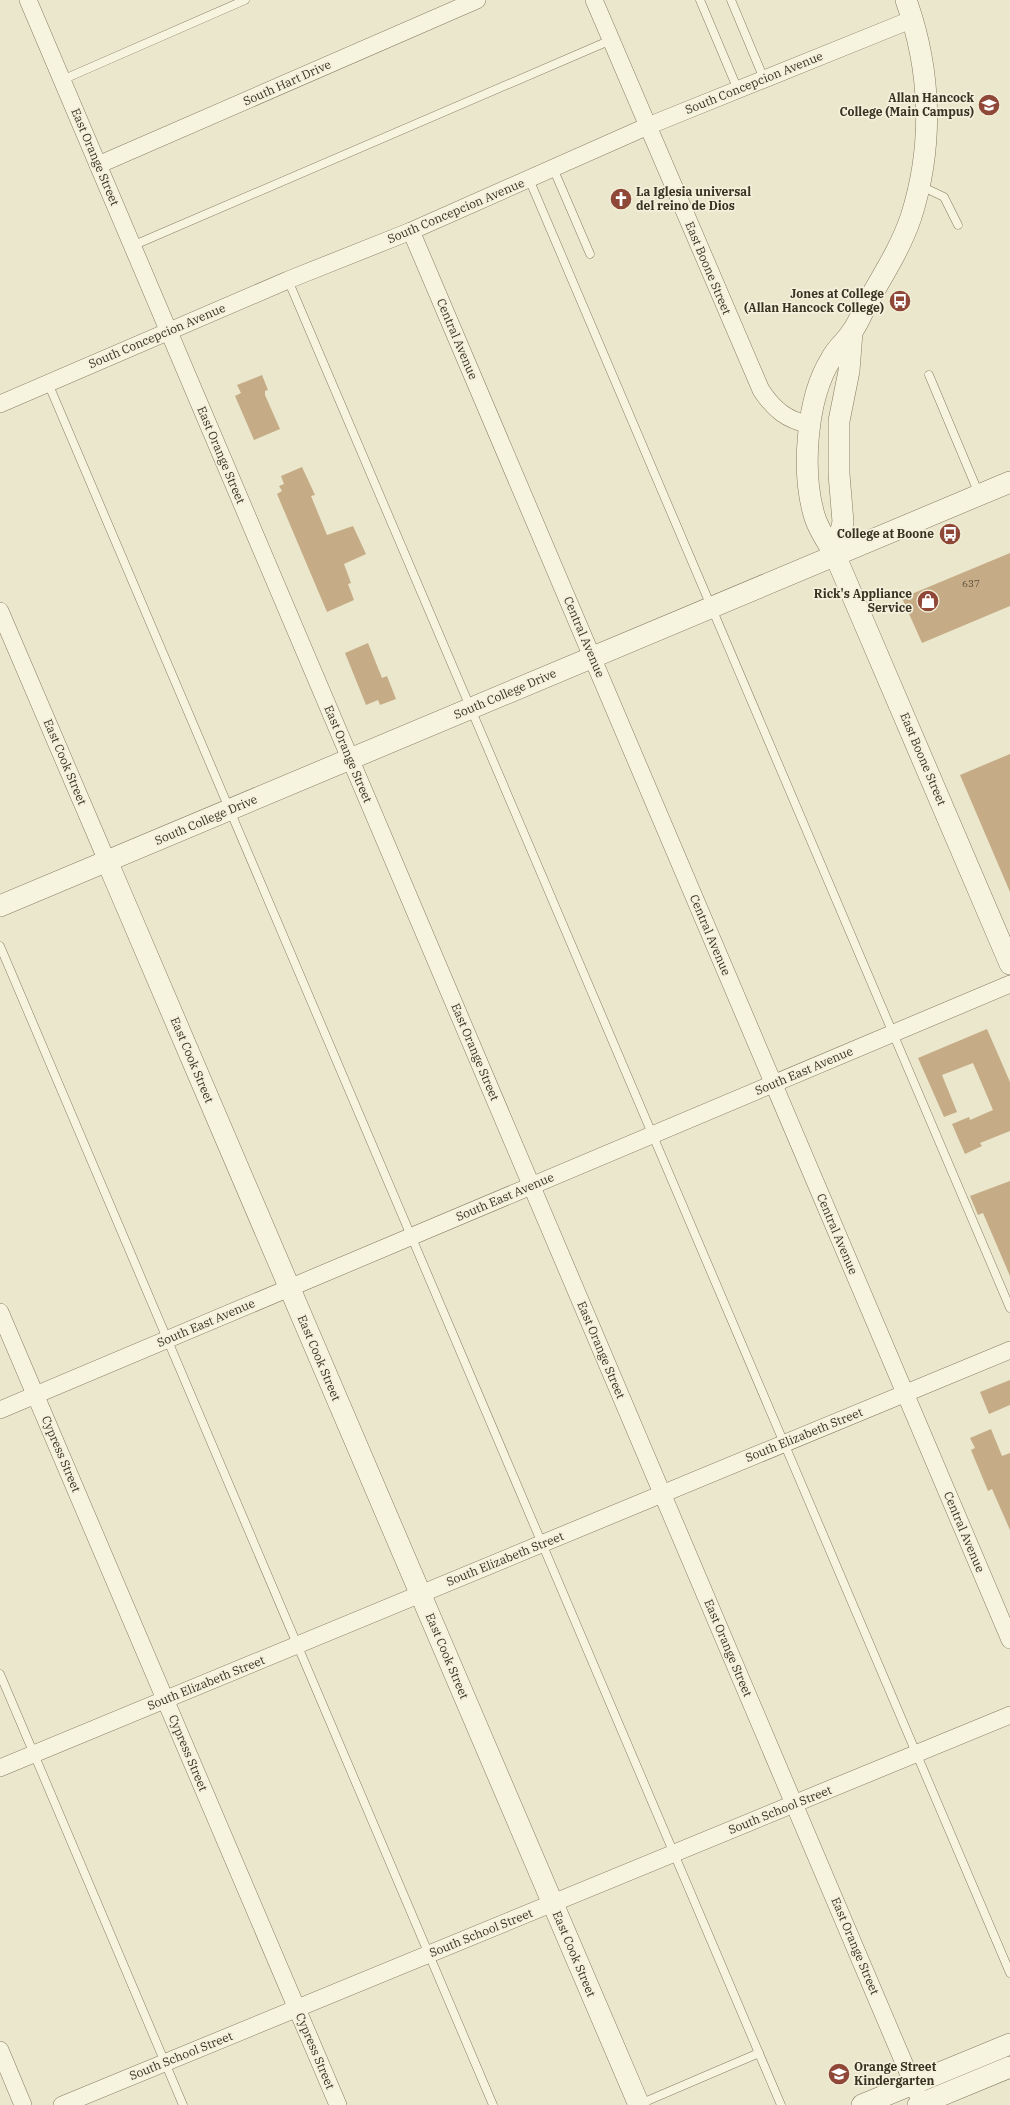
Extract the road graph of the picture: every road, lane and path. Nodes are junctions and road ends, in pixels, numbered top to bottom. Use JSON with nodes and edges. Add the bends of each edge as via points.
{"nodes":[{"id":1,"x":28,"y":0,"type":"edge"},
{"id":2,"x":245,"y":0,"type":"edge"},
{"id":3,"x":477,"y":0,"type":"edge"},
{"id":4,"x":594,"y":0,"type":"edge"},
{"id":5,"x":700,"y":0,"type":"edge"},
{"id":6,"x":731,"y":0,"type":"edge"},
{"id":7,"x":909,"y":10,"type":"edge"},
{"id":8,"x":611,"y":40,"type":"junction"},
{"id":9,"x":764,"y":79,"type":"junction"},
{"id":10,"x":62,"y":80,"type":"junction"},
{"id":11,"x":738,"y":90,"type":"junction"},
{"id":12,"x":648,"y":126,"type":"junction"},
{"id":13,"x":98,"y":165,"type":"junction"},
{"id":14,"x":554,"y":168,"type":"junction"},
{"id":15,"x":529,"y":179,"type":"junction"},
{"id":16,"x":919,"y":186,"type":"junction"},
{"id":17,"x":958,"y":225,"type":"dead end"},
{"id":18,"x":411,"y":231,"type":"junction"},
{"id":19,"x":132,"y":246,"type":"junction"},
{"id":20,"x":590,"y":254,"type":"dead end"},
{"id":21,"x":288,"y":280,"type":"junction"},
{"id":22,"x":169,"y":331,"type":"junction"},
{"id":23,"x":852,"y":332,"type":"junction"},
{"id":24,"x":929,"y":375,"type":"dead end"},
{"id":25,"x":48,"y":382,"type":"junction"},
{"id":26,"x":0,"y":404,"type":"edge"},
{"id":27,"x":810,"y":425,"type":"junction"},
{"id":28,"x":1010,"y":482,"type":"edge"},
{"id":29,"x":979,"y":495,"type":"junction"},
{"id":30,"x":836,"y":555,"type":"junction"},
{"id":31,"x":711,"y":608,"type":"junction"},
{"id":32,"x":0,"y":611,"type":"edge"},
{"id":33,"x":592,"y":658,"type":"junction"},
{"id":34,"x":471,"y":708,"type":"junction"},
{"id":35,"x":350,"y":759,"type":"junction"},
{"id":36,"x":230,"y":810,"type":"junction"},
{"id":37,"x":107,"y":861,"type":"junction"},
{"id":38,"x":0,"y":906,"type":"edge"},
{"id":39,"x":0,"y":946,"type":"edge"},
{"id":40,"x":1010,"y":964,"type":"edge"},
{"id":41,"x":1010,"y":984,"type":"edge"},
{"id":42,"x":893,"y":1034,"type":"junction"},
{"id":43,"x":773,"y":1084,"type":"junction"},
{"id":44,"x":653,"y":1134,"type":"junction"},
{"id":45,"x":532,"y":1186,"type":"junction"},
{"id":46,"x":411,"y":1236,"type":"junction"},
{"id":47,"x":289,"y":1288,"type":"junction"},
{"id":48,"x":1010,"y":1308,"type":"edge"},
{"id":49,"x":0,"y":1312,"type":"edge"},
{"id":50,"x":167,"y":1339,"type":"junction"},
{"id":51,"x":1010,"y":1350,"type":"edge"},
{"id":52,"x":905,"y":1393,"type":"junction"},
{"id":53,"x":35,"y":1395,"type":"junction"},
{"id":54,"x":0,"y":1410,"type":"edge"},
{"id":55,"x":785,"y":1443,"type":"junction"},
{"id":56,"x":662,"y":1494,"type":"junction"},
{"id":57,"x":542,"y":1544,"type":"junction"},
{"id":58,"x":420,"y":1594,"type":"junction"},
{"id":59,"x":1005,"y":1615,"type":"edge"},
{"id":60,"x":1010,"y":1640,"type":"edge"},
{"id":61,"x":297,"y":1645,"type":"junction"},
{"id":62,"x":0,"y":1674,"type":"edge"},
{"id":63,"x":165,"y":1700,"type":"junction"},
{"id":64,"x":1010,"y":1715,"type":"edge"},
{"id":65,"x":918,"y":1753,"type":"junction"},
{"id":66,"x":34,"y":1754,"type":"junction"},
{"id":67,"x":0,"y":1768,"type":"edge"},
{"id":68,"x":794,"y":1804,"type":"junction"},
{"id":69,"x":674,"y":1853,"type":"junction"},
{"id":70,"x":553,"y":1903,"type":"junction"},
{"id":71,"x":429,"y":1954,"type":"junction"},
{"id":72,"x":1010,"y":1973,"type":"edge"},
{"id":73,"x":296,"y":2009,"type":"junction"},
{"id":74,"x":1010,"y":2044,"type":"edge"},
{"id":75,"x":0,"y":2050,"type":"edge"},
{"id":76,"x":758,"y":2053,"type":"junction"},
{"id":77,"x":165,"y":2063,"type":"junction"},
{"id":78,"x":1010,"y":2066,"type":"edge"},
{"id":79,"x":913,"y":2084,"type":"junction"},
{"id":80,"x":920,"y":2104,"type":"edge"},
{"id":81,"x":24,"y":2105,"type":"edge"},
{"id":82,"x":62,"y":2105,"type":"edge"},
{"id":83,"x":183,"y":2105,"type":"edge"},
{"id":84,"x":338,"y":2105,"type":"edge"},
{"id":85,"x":493,"y":2105,"type":"edge"},
{"id":86,"x":639,"y":2105,"type":"edge"},
{"id":87,"x":781,"y":2105,"type":"edge"},
{"id":88,"x":862,"y":2105,"type":"edge"}],
"edges":[{"from":1,"to":10,"type":"street","name":"East Orange Street"},
{"from":2,"to":10,"type":"lane"},
{"from":3,"to":13,"type":"street","name":"South Hart Drive"},
{"from":4,"to":8,"type":"street","name":"East Boone Street"},
{"from":5,"to":11,"type":"lane"},
{"from":6,"to":9,"type":"lane"},
{"from":7,"to":9,"type":"street","name":"South Concepcion Avenue"},
{"from":7,"to":16,"type":"street","via":[[926,86],[927,115]]},
{"from":8,"to":12,"type":"street","name":"East Boone Street"},
{"from":8,"to":19,"type":"lane"},
{"from":9,"to":11,"type":"street","name":"South Concepcion Avenue"},
{"from":10,"to":13,"type":"street","name":"East Orange Street"},
{"from":11,"to":12,"type":"street","name":"South Concepcion Avenue"},
{"from":12,"to":14,"type":"street","name":"South Concepcion Avenue"},
{"from":12,"to":27,"type":"street","name":"East Boone Street","via":[[761,390],[776,410],[787,418]]},
{"from":13,"to":19,"type":"street","name":"East Orange Street"},
{"from":14,"to":15,"type":"street","name":"South Concepcion Avenue"},
{"from":14,"to":20,"type":"lane"},
{"from":15,"to":18,"type":"street","name":"South Concepcion Avenue"},
{"from":15,"to":31,"type":"lane"},
{"from":16,"to":17,"type":"lane","via":[[944,197]]},
{"from":16,"to":23,"type":"street","via":[[899,245]]},
{"from":18,"to":21,"type":"street","name":"South Concepcion Avenue"},
{"from":18,"to":33,"type":"street","name":"Central Avenue"},
{"from":19,"to":22,"type":"street","name":"East Orange Street"},
{"from":21,"to":22,"type":"street","name":"South Concepcion Avenue"},
{"from":21,"to":34,"type":"lane"},
{"from":22,"to":25,"type":"street","name":"South Concepcion Avenue"},
{"from":22,"to":35,"type":"street","name":"East Orange Street"},
{"from":23,"to":27,"type":"street","name":"East Boone Street","via":[[831,358],[818,388]]},
{"from":23,"to":30,"type":"street","via":[[849,371],[839,421],[839,474],[843,522]]},
{"from":24,"to":29,"type":"lane"},
{"from":25,"to":26,"type":"street","name":"South Concepcion Avenue"},
{"from":25,"to":36,"type":"lane"},
{"from":27,"to":30,"type":"street","name":"East Boone Street","via":[[808,476],[815,518],[822,535]]},
{"from":28,"to":29,"type":"street","name":"South College Drive"},
{"from":29,"to":30,"type":"street","name":"South College Drive"},
{"from":30,"to":31,"type":"street","name":"South College Drive"},
{"from":30,"to":40,"type":"street","name":"East Boone Street"},
{"from":31,"to":33,"type":"street","name":"South College Drive"},
{"from":31,"to":42,"type":"lane"},
{"from":32,"to":37,"type":"street","name":"East Cook Street"},
{"from":33,"to":34,"type":"street","name":"South College Drive"},
{"from":33,"to":43,"type":"street","name":"Central Avenue"},
{"from":34,"to":35,"type":"street","name":"South College Drive"},
{"from":34,"to":44,"type":"lane"},
{"from":35,"to":36,"type":"street","name":"South College Drive"},
{"from":35,"to":45,"type":"street","name":"East Orange Street"},
{"from":36,"to":37,"type":"street","name":"South College Drive"},
{"from":36,"to":46,"type":"lane"},
{"from":37,"to":38,"type":"street","name":"South College Drive"},
{"from":37,"to":47,"type":"street","name":"East Cook Street"},
{"from":39,"to":50,"type":"lane"},
{"from":41,"to":42,"type":"street","name":"South East Avenue"},
{"from":42,"to":43,"type":"street","name":"South East Avenue"},
{"from":42,"to":48,"type":"lane"},
{"from":43,"to":44,"type":"street","name":"South East Avenue"},
{"from":43,"to":52,"type":"street","name":"Central Avenue"},
{"from":44,"to":45,"type":"street","name":"South East Avenue"},
{"from":44,"to":55,"type":"lane"},
{"from":45,"to":46,"type":"street","name":"South East Avenue"},
{"from":45,"to":56,"type":"street","name":"East Orange Street"},
{"from":46,"to":47,"type":"street","name":"South East Avenue"},
{"from":46,"to":57,"type":"lane"},
{"from":47,"to":50,"type":"street","name":"South East Avenue"},
{"from":47,"to":58,"type":"street","name":"East Cook Street"},
{"from":49,"to":53,"type":"street","name":"Cypress Street"},
{"from":50,"to":53,"type":"street","name":"South East Avenue"},
{"from":50,"to":61,"type":"lane"},
{"from":51,"to":52,"type":"street","name":"South Elizabeth Street"},
{"from":52,"to":55,"type":"street","name":"South Elizabeth Street"},
{"from":52,"to":59,"type":"street","name":"Central Avenue"},
{"from":53,"to":54,"type":"street","name":"South East Avenue"},
{"from":53,"to":63,"type":"street","name":"Cypress Street"},
{"from":55,"to":56,"type":"street","name":"South Elizabeth Street"},
{"from":55,"to":65,"type":"lane"},
{"from":56,"to":57,"type":"street","name":"South Elizabeth Street"},
{"from":56,"to":68,"type":"street","name":"East Orange Street"},
{"from":57,"to":58,"type":"street","name":"South Elizabeth Street"},
{"from":57,"to":69,"type":"lane"},
{"from":58,"to":61,"type":"street","name":"South Elizabeth Street"},
{"from":58,"to":70,"type":"street","name":"East Cook Street"},
{"from":59,"to":60,"type":"street","name":"Central Avenue"},
{"from":61,"to":63,"type":"street","name":"South Elizabeth Street"},
{"from":61,"to":71,"type":"lane"},
{"from":62,"to":66,"type":"lane"},
{"from":63,"to":66,"type":"street","name":"South Elizabeth Street"},
{"from":63,"to":73,"type":"street","name":"Cypress Street"},
{"from":64,"to":65,"type":"street","name":"South School Street"},
{"from":65,"to":68,"type":"street","name":"South School Street"},
{"from":65,"to":72,"type":"lane"},
{"from":66,"to":67,"type":"street","name":"South Elizabeth Street"},
{"from":66,"to":77,"type":"lane"},
{"from":68,"to":69,"type":"street","name":"South School Street"},
{"from":68,"to":79,"type":"street","name":"East Orange Street"},
{"from":69,"to":70,"type":"street","name":"South School Street"},
{"from":69,"to":76,"type":"lane"},
{"from":70,"to":71,"type":"street","name":"South School Street"},
{"from":70,"to":86,"type":"street","name":"East Cook Street"},
{"from":71,"to":73,"type":"street","name":"South School Street"},
{"from":71,"to":85,"type":"lane"},
{"from":73,"to":77,"type":"street","name":"South School Street"},
{"from":73,"to":84,"type":"street","name":"Cypress Street"},
{"from":74,"to":79,"type":"street"},
{"from":75,"to":81,"type":"street"},
{"from":76,"to":86,"type":"lane"},
{"from":76,"to":87,"type":"lane"},
{"from":77,"to":82,"type":"street","name":"South School Street"},
{"from":77,"to":83,"type":"lane"},
{"from":78,"to":80,"type":"street"},
{"from":79,"to":80,"type":"street","name":"East Orange Street"},
{"from":79,"to":88,"type":"street"}]}
